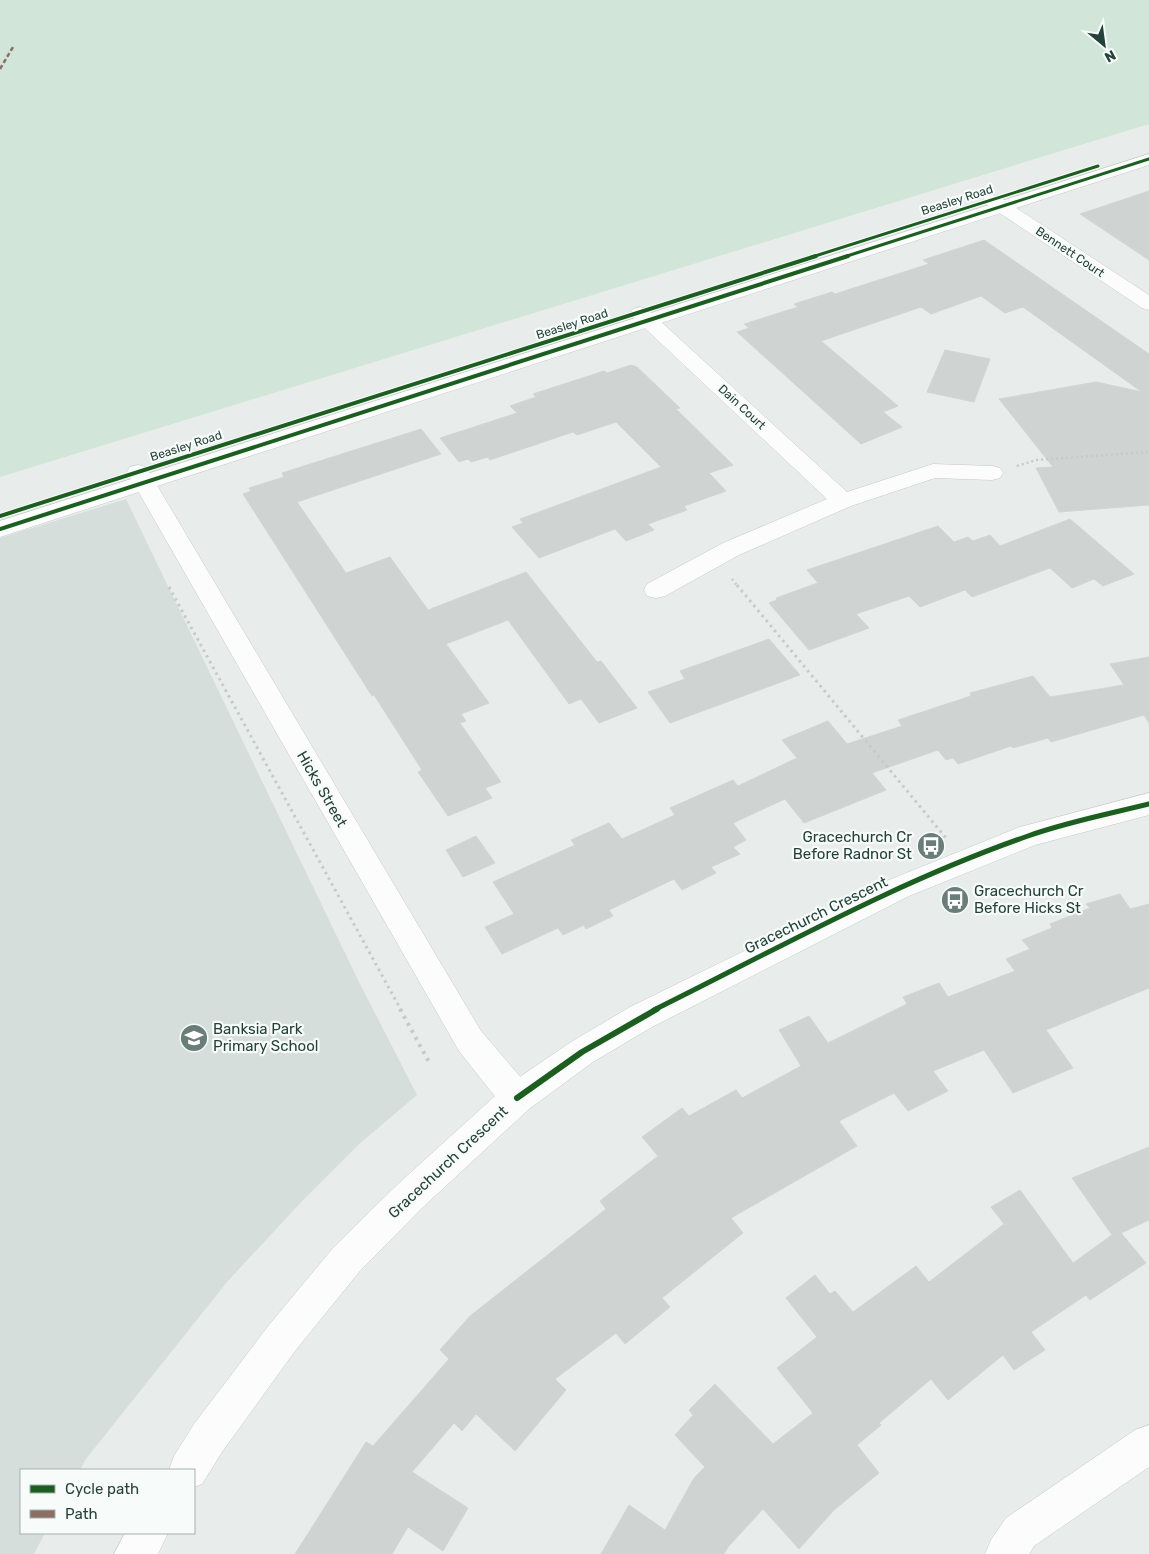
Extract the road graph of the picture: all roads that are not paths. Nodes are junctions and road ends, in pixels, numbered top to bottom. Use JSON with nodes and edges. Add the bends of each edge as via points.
{"nodes":[{"id":1,"x":1149,"y":150,"type":"edge"},
{"id":2,"x":1149,"y":158,"type":"edge"},
{"id":3,"x":997,"y":203,"type":"junction"},
{"id":4,"x":1149,"y":304,"type":"edge"},
{"id":5,"x":644,"y":316,"type":"junction"},
{"id":6,"x":992,"y":473,"type":"road end"},
{"id":7,"x":141,"y":477,"type":"junction"},
{"id":8,"x":843,"y":501,"type":"junction"},
{"id":9,"x":0,"y":516,"type":"edge"},
{"id":10,"x":0,"y":529,"type":"edge"},
{"id":11,"x":656,"y":590,"type":"dead end"},
{"id":12,"x":1149,"y":804,"type":"edge"},
{"id":13,"x":517,"y":1098,"type":"junction"},
{"id":14,"x":1149,"y":1444,"type":"edge"},
{"id":15,"x":189,"y":1469,"type":"edge"},
{"id":16,"x":147,"y":1534,"type":"edge"},
{"id":17,"x":134,"y":1554,"type":"edge"},
{"id":18,"x":1005,"y":1554,"type":"edge"}],
"edges":[{"from":1,"to":3,"type":"street","name":"Beasley Road"},
{"from":2,"to":3,"type":"street","name":"Beasley Road"},
{"from":3,"to":4,"type":"street","name":"Bennett Court"},
{"from":3,"to":5,"type":"street","name":"Beasley Road"},
{"from":5,"to":7,"type":"street","name":"Beasley Road"},
{"from":5,"to":8,"type":"street","name":"Dain Court"},
{"from":6,"to":8,"type":"street","via":[[932,471]]},
{"from":7,"to":9,"type":"street","name":"Beasley Road"},
{"from":7,"to":10,"type":"street","name":"Beasley Road"},
{"from":7,"to":13,"type":"street","name":"Hicks Street","via":[[470,1041]]},
{"from":8,"to":11,"type":"street","via":[[705,562]]},
{"from":12,"to":13,"type":"street","name":"Gracechurch Crescent","via":[[1030,835],[899,888],[641,1017],[582,1052]]},
{"from":13,"to":15,"type":"street","name":"Gracechurch Crescent","via":[[346,1260],[282,1338]]},
{"from":14,"to":18,"type":"street","via":[[1020,1532]]},
{"from":16,"to":17,"type":"street"}]}
